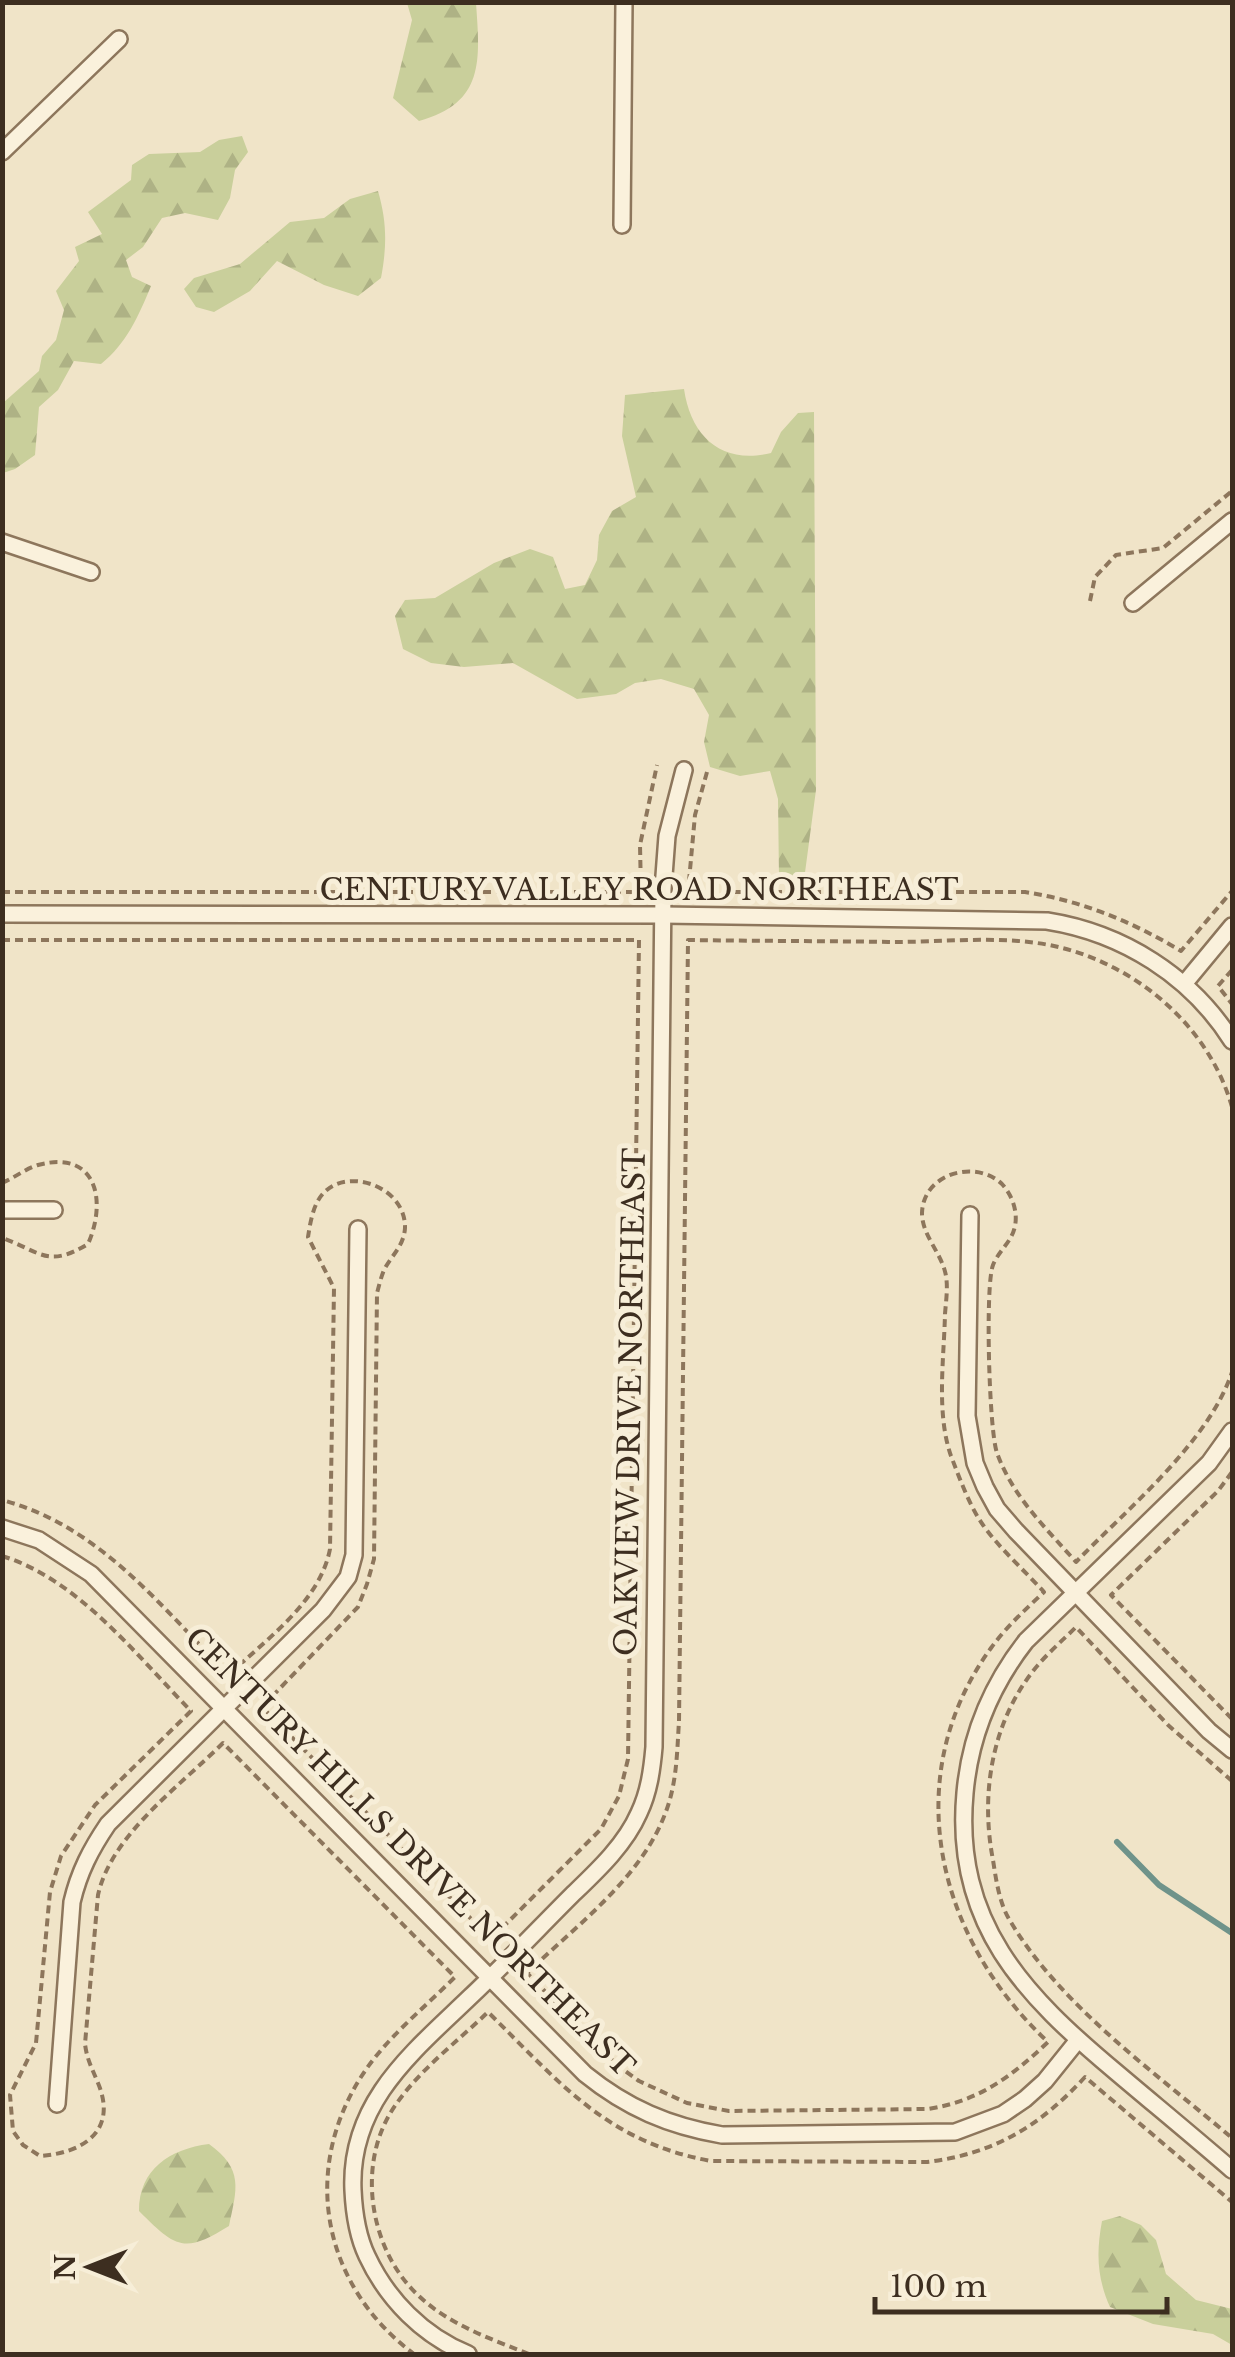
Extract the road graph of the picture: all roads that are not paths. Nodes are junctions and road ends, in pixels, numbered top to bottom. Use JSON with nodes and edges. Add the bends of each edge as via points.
{"nodes":[{"id":1,"x":624,"y":2,"type":"edge"},
{"id":2,"x":119,"y":39,"type":"dead end"},
{"id":3,"x":2,"y":152,"type":"edge"},
{"id":4,"x":622,"y":225,"type":"dead end"},
{"id":5,"x":1232,"y":520,"type":"edge"},
{"id":6,"x":2,"y":542,"type":"edge"},
{"id":7,"x":91,"y":572,"type":"dead end"},
{"id":8,"x":1132,"y":603,"type":"dead end"},
{"id":9,"x":684,"y":770,"type":"dead end"},
{"id":10,"x":2,"y":914,"type":"edge"},
{"id":11,"x":663,"y":915,"type":"junction"},
{"id":12,"x":1232,"y":926,"type":"edge"},
{"id":13,"x":1184,"y":984,"type":"junction"},
{"id":14,"x":1232,"y":1041,"type":"edge"},
{"id":15,"x":2,"y":1210,"type":"edge"},
{"id":16,"x":54,"y":1210,"type":"dead end"},
{"id":17,"x":970,"y":1215,"type":"dead end"},
{"id":18,"x":358,"y":1229,"type":"dead end"},
{"id":19,"x":1232,"y":1431,"type":"edge"},
{"id":20,"x":2,"y":1528,"type":"edge"},
{"id":21,"x":1076,"y":1593,"type":"junction"},
{"id":22,"x":226,"y":1708,"type":"junction"},
{"id":23,"x":1232,"y":1750,"type":"edge"},
{"id":24,"x":492,"y":1976,"type":"junction"},
{"id":25,"x":1078,"y":2040,"type":"junction"},
{"id":26,"x":57,"y":2104,"type":"dead end"},
{"id":27,"x":1232,"y":2170,"type":"edge"},
{"id":28,"x":468,"y":2354,"type":"edge"}],
"edges":[{"from":1,"to":4,"type":"street"},
{"from":2,"to":3,"type":"street"},
{"from":5,"to":8,"type":"street"},
{"from":6,"to":7,"type":"street"},
{"from":9,"to":11,"type":"street","name":"OAKVIEW DRIVE NORTHEAST","via":[[667,836]]},
{"from":10,"to":11,"type":"street","name":"CENTURY VALLEY ROAD NORTHEAST"},
{"from":11,"to":13,"type":"street","name":"CENTURY VALLEY ROAD NORTHEAST","via":[[1047,920],[1105,934]]},
{"from":11,"to":24,"type":"street","name":"OAKVIEW DRIVE NORTHEAST","via":[[652,1772],[640,1813],[619,1846]]},
{"from":12,"to":13,"type":"street"},
{"from":13,"to":14,"type":"street","name":"CENTURY VALLEY ROAD NORTHEAST"},
{"from":15,"to":16,"type":"street"},
{"from":17,"to":21,"type":"street","via":[[968,1416],[976,1463],[997,1509]]},
{"from":18,"to":22,"type":"street","via":[[354,1555],[348,1578]]},
{"from":19,"to":21,"type":"street","via":[[1209,1463]]},
{"from":20,"to":22,"type":"street","name":"CENTURY HILLS DRIVE NORTHEAST","via":[[39,1540],[92,1574]]},
{"from":21,"to":23,"type":"street"},
{"from":21,"to":25,"type":"street","via":[[1026,1641],[994,1688],[972,1750],[963,1812],[969,1876],[991,1940],[1032,1995]]},
{"from":22,"to":24,"type":"street","name":"CENTURY HILLS DRIVE NORTHEAST"},
{"from":22,"to":26,"type":"street","via":[[108,1824],[78,1875]]},
{"from":24,"to":25,"type":"street","name":"CENTURY HILLS DRIVE NORTHEAST","via":[[607,2091],[658,2120],[722,2135],[955,2132],[1025,2098]]},
{"from":24,"to":28,"type":"street","name":"OAKVIEW DRIVE NORTHEAST","via":[[398,2066],[364,2119],[354,2152],[354,2217],[376,2275],[412,2319]]},
{"from":25,"to":27,"type":"street"}]}
